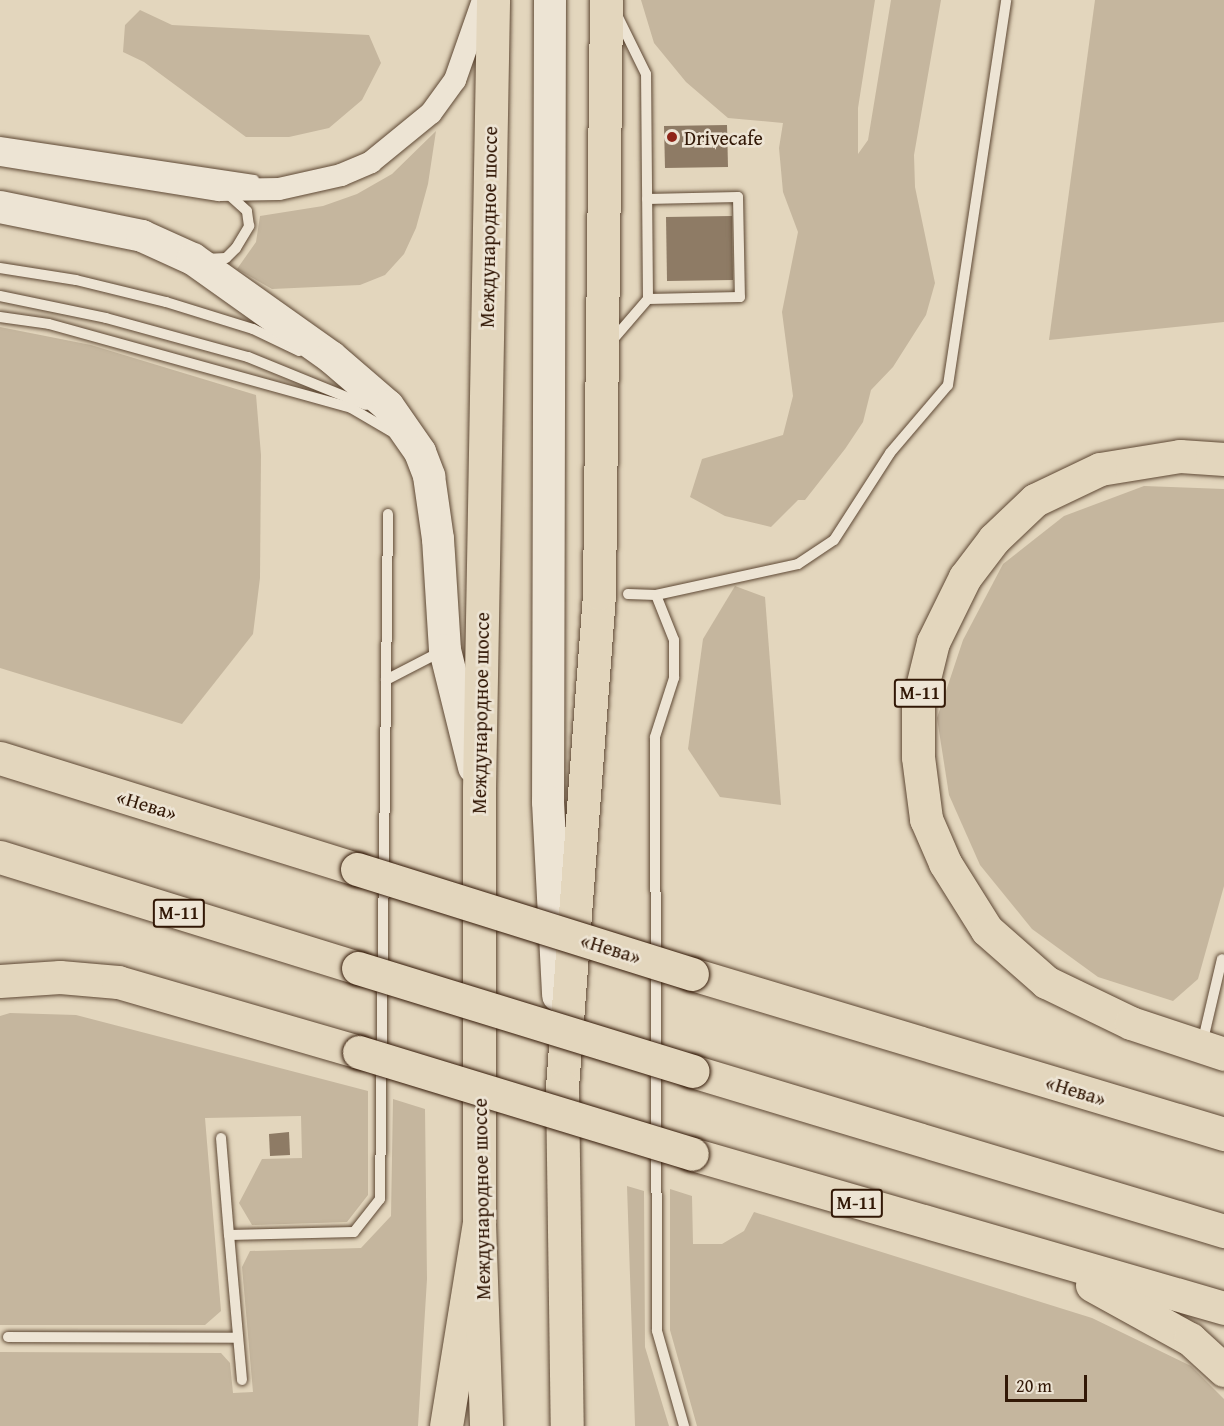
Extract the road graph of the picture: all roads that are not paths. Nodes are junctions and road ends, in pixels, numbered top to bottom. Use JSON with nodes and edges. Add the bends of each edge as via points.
{"nodes":[{"id":1,"x":483,"y":0,"type":"edge"},
{"id":2,"x":493,"y":0,"type":"edge"},
{"id":3,"x":550,"y":0,"type":"edge"},
{"id":4,"x":608,"y":0,"type":"edge"},
{"id":5,"x":1006,"y":0,"type":"edge"},
{"id":6,"x":0,"y":142,"type":"edge"},
{"id":7,"x":0,"y":155,"type":"edge"},
{"id":8,"x":308,"y":183,"type":"junction"},
{"id":9,"x":219,"y":189,"type":"junction"},
{"id":10,"x":647,"y":199,"type":"junction"},
{"id":11,"x":0,"y":207,"type":"edge"},
{"id":12,"x":193,"y":259,"type":"junction"},
{"id":13,"x":0,"y":268,"type":"edge"},
{"id":14,"x":0,"y":296,"type":"edge"},
{"id":15,"x":648,"y":299,"type":"junction"},
{"id":16,"x":0,"y":317,"type":"edge"},
{"id":17,"x":602,"y":352,"type":"junction"},
{"id":18,"x":360,"y":381,"type":"junction"},
{"id":19,"x":413,"y":441,"type":"junction"},
{"id":20,"x":1224,"y":459,"type":"edge"},
{"id":21,"x":388,"y":514,"type":"dead end"},
{"id":22,"x":628,"y":594,"type":"dead end"},
{"id":23,"x":656,"y":595,"type":"junction"},
{"id":24,"x":445,"y":650,"type":"junction"},
{"id":25,"x":386,"y":680,"type":"junction"},
{"id":26,"x":0,"y":758,"type":"edge"},
{"id":27,"x":479,"y":789,"type":"junction"},
{"id":28,"x":0,"y":857,"type":"edge"},
{"id":29,"x":1222,"y":959,"type":"edge"},
{"id":30,"x":0,"y":981,"type":"edge"},
{"id":31,"x":1213,"y":1051,"type":"edge"},
{"id":32,"x":562,"y":1087,"type":"junction"},
{"id":33,"x":1224,"y":1134,"type":"edge"},
{"id":34,"x":221,"y":1138,"type":"dead end"},
{"id":35,"x":480,"y":1223,"type":"junction"},
{"id":36,"x":1224,"y":1231,"type":"edge"},
{"id":37,"x":229,"y":1235,"type":"junction"},
{"id":38,"x":1023,"y":1251,"type":"junction"},
{"id":39,"x":1224,"y":1308,"type":"edge"},
{"id":40,"x":8,"y":1337,"type":"dead end"},
{"id":41,"x":238,"y":1338,"type":"junction"},
{"id":42,"x":1224,"y":1370,"type":"edge"},
{"id":43,"x":242,"y":1380,"type":"dead end"},
{"id":44,"x":568,"y":1425,"type":"edge"},
{"id":45,"x":446,"y":1426,"type":"edge"},
{"id":46,"x":486,"y":1426,"type":"edge"},
{"id":47,"x":684,"y":1426,"type":"edge"}],
"edges":[{"from":1,"to":8,"type":"street","via":[[455,80],[431,113],[371,162]]},
{"from":2,"to":27,"type":"main road","name":"Международное шоссе"},
{"from":3,"to":32,"type":"street","via":[[548,802]]},
{"from":4,"to":10,"type":"lane","via":[[646,74]]},
{"from":4,"to":17,"type":"main road"},
{"from":5,"to":23,"type":"lane","via":[[948,385],[890,453],[834,540],[798,564]]},
{"from":6,"to":8,"type":"lane","via":[[204,174]]},
{"from":7,"to":9,"type":"street"},
{"from":8,"to":9,"type":"street","via":[[279,189]]},
{"from":9,"to":12,"type":"lane","via":[[237,198],[247,211],[249,226],[226,258]]},
{"from":10,"to":15,"type":"lane"},
{"from":10,"to":15,"type":"lane","via":[[738,197],[740,297]]},
{"from":11,"to":12,"type":"street","via":[[142,236]]},
{"from":12,"to":18,"type":"street"},
{"from":13,"to":18,"type":"lane","via":[[76,280],[253,328]]},
{"from":14,"to":19,"type":"lane","via":[[106,318],[248,357],[358,400]]},
{"from":15,"to":17,"type":"lane"},
{"from":16,"to":19,"type":"lane","via":[[49,324],[351,408]]},
{"from":17,"to":32,"type":"main road","via":[[599,593]]},
{"from":18,"to":19,"type":"street"},
{"from":19,"to":24,"type":"street","via":[[429,476],[438,539]]},
{"from":20,"to":31,"type":"main road","number":"М-11","via":[[1180,456],[1100,469],[1035,500],[994,539],[965,577],[933,642],[918,703],[918,758],[926,819],[945,863],[987,930],[1046,982],[1131,1023]]},
{"from":21,"to":25,"type":"lane"},
{"from":22,"to":23,"type":"lane"},
{"from":23,"to":47,"type":"lane","via":[[674,640],[674,678],[655,737],[657,1331]]},
{"from":24,"to":25,"type":"lane"},
{"from":24,"to":27,"type":"street"},
{"from":25,"to":37,"type":"lane","via":[[380,1199],[354,1232]]},
{"from":26,"to":33,"type":"main road","name":"«Нева»","bridge":true,"via":[[692,974]]},
{"from":27,"to":35,"type":"main road","name":"Международное шоссе"},
{"from":28,"to":36,"type":"main road","number":"М-11","bridge":true},
{"from":29,"to":31,"type":"lane"},
{"from":30,"to":38,"type":"main road","number":"М-11","bridge":true,"via":[[60,977],[118,982]]},
{"from":32,"to":44,"type":"main road"},
{"from":34,"to":37,"type":"lane"},
{"from":35,"to":45,"type":"main road"},
{"from":35,"to":46,"type":"main road","name":"Международное шоссе"},
{"from":37,"to":41,"type":"lane"},
{"from":38,"to":39,"type":"main road","number":"М-11"},
{"from":38,"to":42,"type":"main road","number":"М-11","via":[[1190,1339]]},
{"from":40,"to":41,"type":"lane"},
{"from":41,"to":43,"type":"lane"}]}
